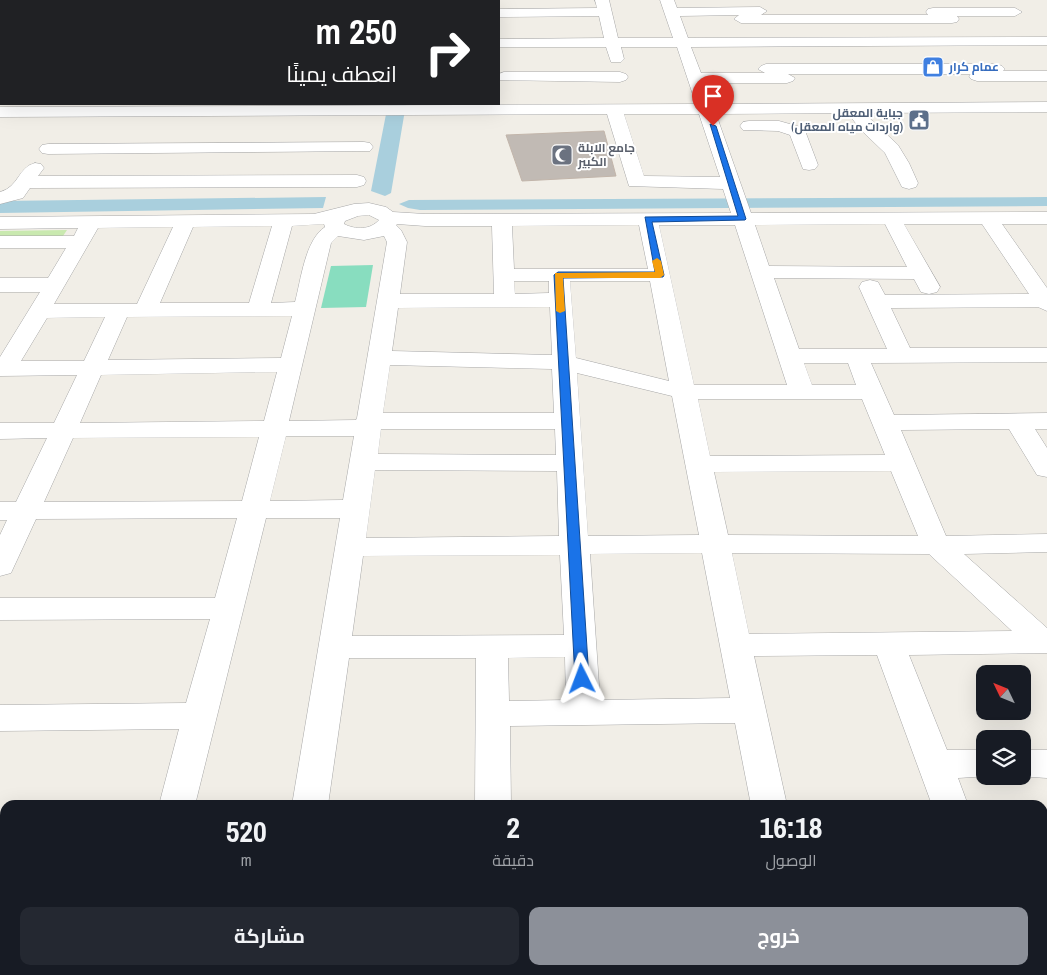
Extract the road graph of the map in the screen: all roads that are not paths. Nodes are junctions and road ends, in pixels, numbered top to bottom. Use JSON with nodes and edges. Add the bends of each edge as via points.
{"nodes":[{"id":1,"x":1003,"y":0,"type":"edge"},
{"id":2,"x":604,"y":6,"type":"edge"},
{"id":3,"x":670,"y":6,"type":"edge"},
{"id":4,"x":838,"y":6,"type":"dead end"},
{"id":5,"x":1015,"y":12,"type":"junction"},
{"id":6,"x":500,"y":13,"type":"edge"},
{"id":7,"x":949,"y":15,"type":"junction"},
{"id":8,"x":538,"y":16,"type":"junction"},
{"id":9,"x":740,"y":16,"type":"junction"},
{"id":10,"x":847,"y":19,"type":"junction"},
{"id":11,"x":500,"y":20,"type":"edge"},
{"id":12,"x":972,"y":41,"type":"junction"},
{"id":13,"x":1047,"y":41,"type":"edge"},
{"id":14,"x":541,"y":42,"type":"junction"},
{"id":15,"x":612,"y":42,"type":"junction"},
{"id":16,"x":683,"y":42,"type":"junction"},
{"id":17,"x":753,"y":42,"type":"junction"},
{"id":18,"x":863,"y":42,"type":"junction"},
{"id":19,"x":500,"y":43,"type":"edge"},
{"id":20,"x":882,"y":69,"type":"junction"},
{"id":21,"x":502,"y":71,"type":"edge"},
{"id":22,"x":544,"y":72,"type":"junction"},
{"id":23,"x":959,"y":72,"type":"junction"},
{"id":24,"x":1000,"y":72,"type":"junction"},
{"id":25,"x":768,"y":73,"type":"junction"},
{"id":26,"x":1047,"y":76,"type":"edge"},
{"id":27,"x":620,"y":77,"type":"junction"},
{"id":28,"x":696,"y":78,"type":"junction"},
{"id":29,"x":814,"y":81,"type":"junction"},
{"id":30,"x":298,"y":107,"type":"edge"},
{"id":31,"x":373,"y":107,"type":"edge"},
{"id":32,"x":422,"y":107,"type":"edge"},
{"id":33,"x":1047,"y":107,"type":"edge"},
{"id":34,"x":78,"y":108,"type":"edge"},
{"id":35,"x":832,"y":108,"type":"junction"},
{"id":36,"x":853,"y":108,"type":"junction"},
{"id":37,"x":910,"y":108,"type":"junction"},
{"id":38,"x":988,"y":108,"type":"junction"},
{"id":39,"x":504,"y":110,"type":"junction"},
{"id":40,"x":621,"y":110,"type":"junction"},
{"id":41,"x":0,"y":112,"type":"edge"},
{"id":42,"x":710,"y":118,"type":"junction"},
{"id":43,"x":217,"y":124,"type":"edge"},
{"id":44,"x":364,"y":147,"type":"junction"},
{"id":45,"x":48,"y":149,"type":"junction"},
{"id":46,"x":809,"y":165,"type":"dead end"},
{"id":47,"x":25,"y":182,"type":"junction"},
{"id":48,"x":731,"y":183,"type":"junction"},
{"id":49,"x":909,"y":183,"type":"dead end"},
{"id":50,"x":0,"y":198,"type":"edge"},
{"id":51,"x":180,"y":202,"type":"junction"},
{"id":52,"x":340,"y":212,"type":"junction"},
{"id":53,"x":891,"y":218,"type":"junction"},
{"id":54,"x":988,"y":218,"type":"junction"},
{"id":55,"x":1047,"y":218,"type":"edge"},
{"id":56,"x":383,"y":219,"type":"junction"},
{"id":57,"x":648,"y":219,"type":"junction"},
{"id":58,"x":742,"y":219,"type":"junction"},
{"id":59,"x":502,"y":220,"type":"junction"},
{"id":60,"x":283,"y":221,"type":"junction"},
{"id":61,"x":92,"y":222,"type":"junction"},
{"id":62,"x":0,"y":223,"type":"edge"},
{"id":63,"x":0,"y":242,"type":"edge"},
{"id":64,"x":80,"y":242,"type":"junction"},
{"id":65,"x":760,"y":272,"type":"junction"},
{"id":66,"x":864,"y":272,"type":"junction"},
{"id":67,"x":921,"y":273,"type":"junction"},
{"id":68,"x":503,"y":275,"type":"junction"},
{"id":69,"x":660,"y":275,"type":"junction"},
{"id":70,"x":0,"y":285,"type":"edge"},
{"id":71,"x":54,"y":285,"type":"junction"},
{"id":72,"x":559,"y":287,"type":"junction"},
{"id":73,"x":505,"y":300,"type":"junction"},
{"id":74,"x":387,"y":301,"type":"junction"},
{"id":75,"x":937,"y":301,"type":"junction"},
{"id":76,"x":877,"y":302,"type":"junction"},
{"id":77,"x":1046,"y":302,"type":"edge"},
{"id":78,"x":304,"y":309,"type":"junction"},
{"id":79,"x":145,"y":310,"type":"junction"},
{"id":80,"x":258,"y":310,"type":"junction"},
{"id":81,"x":41,"y":311,"type":"junction"},
{"id":82,"x":119,"y":311,"type":"junction"},
{"id":83,"x":789,"y":356,"type":"junction"},
{"id":84,"x":902,"y":356,"type":"junction"},
{"id":85,"x":857,"y":357,"type":"junction"},
{"id":86,"x":378,"y":358,"type":"junction"},
{"id":87,"x":1043,"y":361,"type":"edge"},
{"id":88,"x":563,"y":362,"type":"junction"},
{"id":89,"x":291,"y":365,"type":"junction"},
{"id":90,"x":92,"y":368,"type":"junction"},
{"id":91,"x":2,"y":369,"type":"edge"},
{"id":92,"x":684,"y":392,"type":"junction"},
{"id":93,"x":802,"y":392,"type":"junction"},
{"id":94,"x":871,"y":392,"type":"junction"},
{"id":95,"x":567,"y":421,"type":"junction"},
{"id":96,"x":1016,"y":421,"type":"junction"},
{"id":97,"x":1047,"y":421,"type":"edge"},
{"id":98,"x":884,"y":423,"type":"junction"},
{"id":99,"x":368,"y":424,"type":"junction"},
{"id":100,"x":275,"y":428,"type":"junction"},
{"id":101,"x":63,"y":430,"type":"junction"},
{"id":102,"x":0,"y":431,"type":"edge"},
{"id":103,"x":362,"y":462,"type":"junction"},
{"id":104,"x":570,"y":463,"type":"junction"},
{"id":105,"x":901,"y":463,"type":"junction"},
{"id":106,"x":698,"y":464,"type":"junction"},
{"id":107,"x":1047,"y":469,"type":"edge"},
{"id":108,"x":355,"y":509,"type":"junction"},
{"id":109,"x":254,"y":510,"type":"junction"},
{"id":110,"x":13,"y":511,"type":"edge"},
{"id":111,"x":1047,"y":543,"type":"edge"},
{"id":112,"x":715,"y":544,"type":"junction"},
{"id":113,"x":574,"y":545,"type":"junction"},
{"id":114,"x":936,"y":545,"type":"junction"},
{"id":115,"x":349,"y":547,"type":"junction"},
{"id":116,"x":0,"y":566,"type":"edge"},
{"id":117,"x":228,"y":608,"type":"junction"},
{"id":118,"x":0,"y":609,"type":"edge"},
{"id":119,"x":1045,"y":642,"type":"edge"},
{"id":120,"x":889,"y":644,"type":"junction"},
{"id":121,"x":736,"y":645,"type":"junction"},
{"id":122,"x":580,"y":646,"type":"junction"},
{"id":123,"x":334,"y":647,"type":"junction"},
{"id":124,"x":492,"y":647,"type":"junction"},
{"id":125,"x":749,"y":710,"type":"junction"},
{"id":126,"x":584,"y":713,"type":"junction"},
{"id":127,"x":492,"y":714,"type":"junction"},
{"id":128,"x":200,"y":716,"type":"junction"},
{"id":129,"x":0,"y":718,"type":"edge"},
{"id":130,"x":935,"y":764,"type":"junction"},
{"id":131,"x":976,"y":764,"type":"edge"},
{"id":132,"x":1031,"y":764,"type":"edge"},
{"id":133,"x":1047,"y":764,"type":"edge"},
{"id":134,"x":178,"y":800,"type":"edge"},
{"id":135,"x":311,"y":800,"type":"edge"},
{"id":136,"x":493,"y":800,"type":"edge"},
{"id":137,"x":768,"y":800,"type":"edge"},
{"id":138,"x":948,"y":800,"type":"edge"}],
"edges":[{"from":1,"to":5,"type":"street"},
{"from":2,"to":8,"type":"street"},
{"from":2,"to":15,"type":"street"},
{"from":3,"to":9,"type":"street"},
{"from":3,"to":16,"type":"street"},
{"from":4,"to":10,"type":"street"},
{"from":5,"to":7,"type":"street"},
{"from":5,"to":13,"type":"street"},
{"from":6,"to":8,"type":"street"},
{"from":7,"to":10,"type":"street","via":[[907,12]]},
{"from":7,"to":12,"type":"street"},
{"from":8,"to":11,"type":"street"},
{"from":8,"to":14,"type":"street"},
{"from":9,"to":10,"type":"street","via":[[778,12]]},
{"from":9,"to":17,"type":"street"},
{"from":10,"to":18,"type":"street"},
{"from":12,"to":13,"type":"street"},
{"from":12,"to":18,"type":"street"},
{"from":12,"to":24,"type":"street"},
{"from":14,"to":15,"type":"street"},
{"from":14,"to":19,"type":"street"},
{"from":14,"to":22,"type":"street"},
{"from":15,"to":16,"type":"street"},
{"from":15,"to":27,"type":"street"},
{"from":16,"to":17,"type":"street"},
{"from":16,"to":28,"type":"street"},
{"from":17,"to":18,"type":"street"},
{"from":17,"to":25,"type":"street"},
{"from":18,"to":20,"type":"street"},
{"from":20,"to":23,"type":"street"},
{"from":20,"to":29,"type":"street"},
{"from":20,"to":37,"type":"street"},
{"from":21,"to":22,"type":"street"},
{"from":21,"to":39,"type":"street"},
{"from":22,"to":27,"type":"street"},
{"from":23,"to":24,"type":"street"},
{"from":23,"to":38,"type":"street"},
{"from":24,"to":26,"type":"street"},
{"from":25,"to":28,"type":"street"},
{"from":25,"to":29,"type":"street"},
{"from":27,"to":40,"type":"street"},
{"from":28,"to":42,"type":"street"},
{"from":29,"to":35,"type":"street"},
{"from":30,"to":31,"type":"street"},
{"from":30,"to":43,"type":"street"},
{"from":31,"to":32,"type":"street"},
{"from":31,"to":44,"type":"street"},
{"from":32,"to":39,"type":"street"},
{"from":33,"to":38,"type":"street"},
{"from":34,"to":41,"type":"street"},
{"from":34,"to":43,"type":"street"},
{"from":34,"to":45,"type":"street"},
{"from":35,"to":36,"type":"street"},
{"from":35,"to":42,"type":"street"},
{"from":36,"to":37,"type":"street"},
{"from":36,"to":49,"type":"street","via":[[868,129],[888,145]]},
{"from":37,"to":38,"type":"street"},
{"from":39,"to":40,"type":"street"},
{"from":40,"to":42,"type":"street"},
{"from":40,"to":48,"type":"street","via":[[636,182]]},
{"from":42,"to":46,"type":"street","via":[[779,126],[798,132]]},
{"from":42,"to":48,"type":"street"},
{"from":43,"to":44,"type":"street"},
{"from":43,"to":45,"type":"street"},
{"from":43,"to":51,"type":"street"},
{"from":44,"to":52,"type":"street"},
{"from":45,"to":47,"type":"street"},
{"from":47,"to":50,"type":"street","via":[[16,194]]},
{"from":47,"to":51,"type":"street"},
{"from":48,"to":58,"type":"street"},
{"from":51,"to":52,"type":"street"},
{"from":51,"to":60,"type":"street"},
{"from":51,"to":61,"type":"street"},
{"from":51,"to":79,"type":"street"},
{"from":52,"to":56,"type":"street"},
{"from":52,"to":56,"type":"street","via":[[347,233],[364,234]]},
{"from":52,"to":60,"type":"street"},
{"from":52,"to":78,"type":"street","via":[[321,243]]},
{"from":53,"to":54,"type":"street"},
{"from":53,"to":58,"type":"street"},
{"from":53,"to":67,"type":"street"},
{"from":54,"to":55,"type":"street"},
{"from":54,"to":77,"type":"street"},
{"from":56,"to":59,"type":"street"},
{"from":56,"to":74,"type":"street","via":[[397,242]]},
{"from":57,"to":58,"type":"street"},
{"from":57,"to":59,"type":"street"},
{"from":57,"to":69,"type":"street"},
{"from":58,"to":65,"type":"street"},
{"from":59,"to":68,"type":"street"},
{"from":60,"to":80,"type":"street"},
{"from":61,"to":62,"type":"street"},
{"from":61,"to":64,"type":"street"},
{"from":63,"to":64,"type":"street"},
{"from":64,"to":71,"type":"street"},
{"from":65,"to":66,"type":"street"},
{"from":65,"to":83,"type":"street"},
{"from":66,"to":67,"type":"street"},
{"from":66,"to":76,"type":"street"},
{"from":67,"to":75,"type":"street"},
{"from":68,"to":72,"type":"street"},
{"from":68,"to":73,"type":"street"},
{"from":69,"to":72,"type":"street"},
{"from":69,"to":92,"type":"street"},
{"from":70,"to":71,"type":"street"},
{"from":71,"to":81,"type":"street"},
{"from":72,"to":73,"type":"street"},
{"from":72,"to":88,"type":"street"},
{"from":73,"to":74,"type":"street"},
{"from":74,"to":86,"type":"street"},
{"from":75,"to":76,"type":"street"},
{"from":75,"to":77,"type":"street"},
{"from":76,"to":84,"type":"street"},
{"from":78,"to":80,"type":"street"},
{"from":78,"to":89,"type":"street"},
{"from":79,"to":80,"type":"street"},
{"from":79,"to":82,"type":"street"},
{"from":81,"to":82,"type":"street"},
{"from":81,"to":91,"type":"street"},
{"from":82,"to":90,"type":"street"},
{"from":83,"to":85,"type":"street"},
{"from":83,"to":93,"type":"street"},
{"from":84,"to":85,"type":"street"},
{"from":84,"to":87,"type":"street"},
{"from":85,"to":94,"type":"street"},
{"from":86,"to":88,"type":"street"},
{"from":86,"to":99,"type":"street"},
{"from":88,"to":92,"type":"street"},
{"from":88,"to":95,"type":"street"},
{"from":89,"to":90,"type":"street"},
{"from":89,"to":100,"type":"street"},
{"from":90,"to":91,"type":"street"},
{"from":90,"to":101,"type":"street"},
{"from":92,"to":93,"type":"street"},
{"from":92,"to":106,"type":"street"},
{"from":93,"to":94,"type":"street"},
{"from":94,"to":98,"type":"street"},
{"from":95,"to":99,"type":"street"},
{"from":95,"to":104,"type":"street"},
{"from":96,"to":97,"type":"street"},
{"from":96,"to":98,"type":"street"},
{"from":96,"to":107,"type":"street"},
{"from":98,"to":105,"type":"street"},
{"from":99,"to":100,"type":"street"},
{"from":99,"to":103,"type":"street"},
{"from":100,"to":101,"type":"street"},
{"from":100,"to":109,"type":"street"},
{"from":101,"to":102,"type":"street"},
{"from":101,"to":110,"type":"street"},
{"from":103,"to":104,"type":"street"},
{"from":103,"to":108,"type":"street"},
{"from":104,"to":113,"type":"street"},
{"from":105,"to":106,"type":"street"},
{"from":105,"to":114,"type":"street"},
{"from":106,"to":112,"type":"street"},
{"from":108,"to":109,"type":"street"},
{"from":108,"to":115,"type":"street"},
{"from":109,"to":110,"type":"street"},
{"from":109,"to":117,"type":"street"},
{"from":110,"to":116,"type":"street"},
{"from":111,"to":114,"type":"street"},
{"from":112,"to":113,"type":"street"},
{"from":112,"to":114,"type":"street"},
{"from":112,"to":121,"type":"street"},
{"from":113,"to":115,"type":"street"},
{"from":113,"to":122,"type":"street"},
{"from":114,"to":119,"type":"street"},
{"from":115,"to":123,"type":"street"},
{"from":117,"to":118,"type":"street"},
{"from":117,"to":128,"type":"street"},
{"from":119,"to":120,"type":"street"},
{"from":120,"to":121,"type":"street"},
{"from":120,"to":130,"type":"street"},
{"from":121,"to":125,"type":"street"},
{"from":122,"to":124,"type":"street"},
{"from":122,"to":126,"type":"street"},
{"from":123,"to":124,"type":"street"},
{"from":123,"to":135,"type":"street"},
{"from":124,"to":127,"type":"street"},
{"from":125,"to":126,"type":"street"},
{"from":125,"to":137,"type":"street"},
{"from":126,"to":127,"type":"street"},
{"from":127,"to":136,"type":"street"},
{"from":128,"to":129,"type":"street"},
{"from":128,"to":134,"type":"street"},
{"from":130,"to":131,"type":"street"},
{"from":130,"to":138,"type":"street"},
{"from":132,"to":133,"type":"street"}]}
